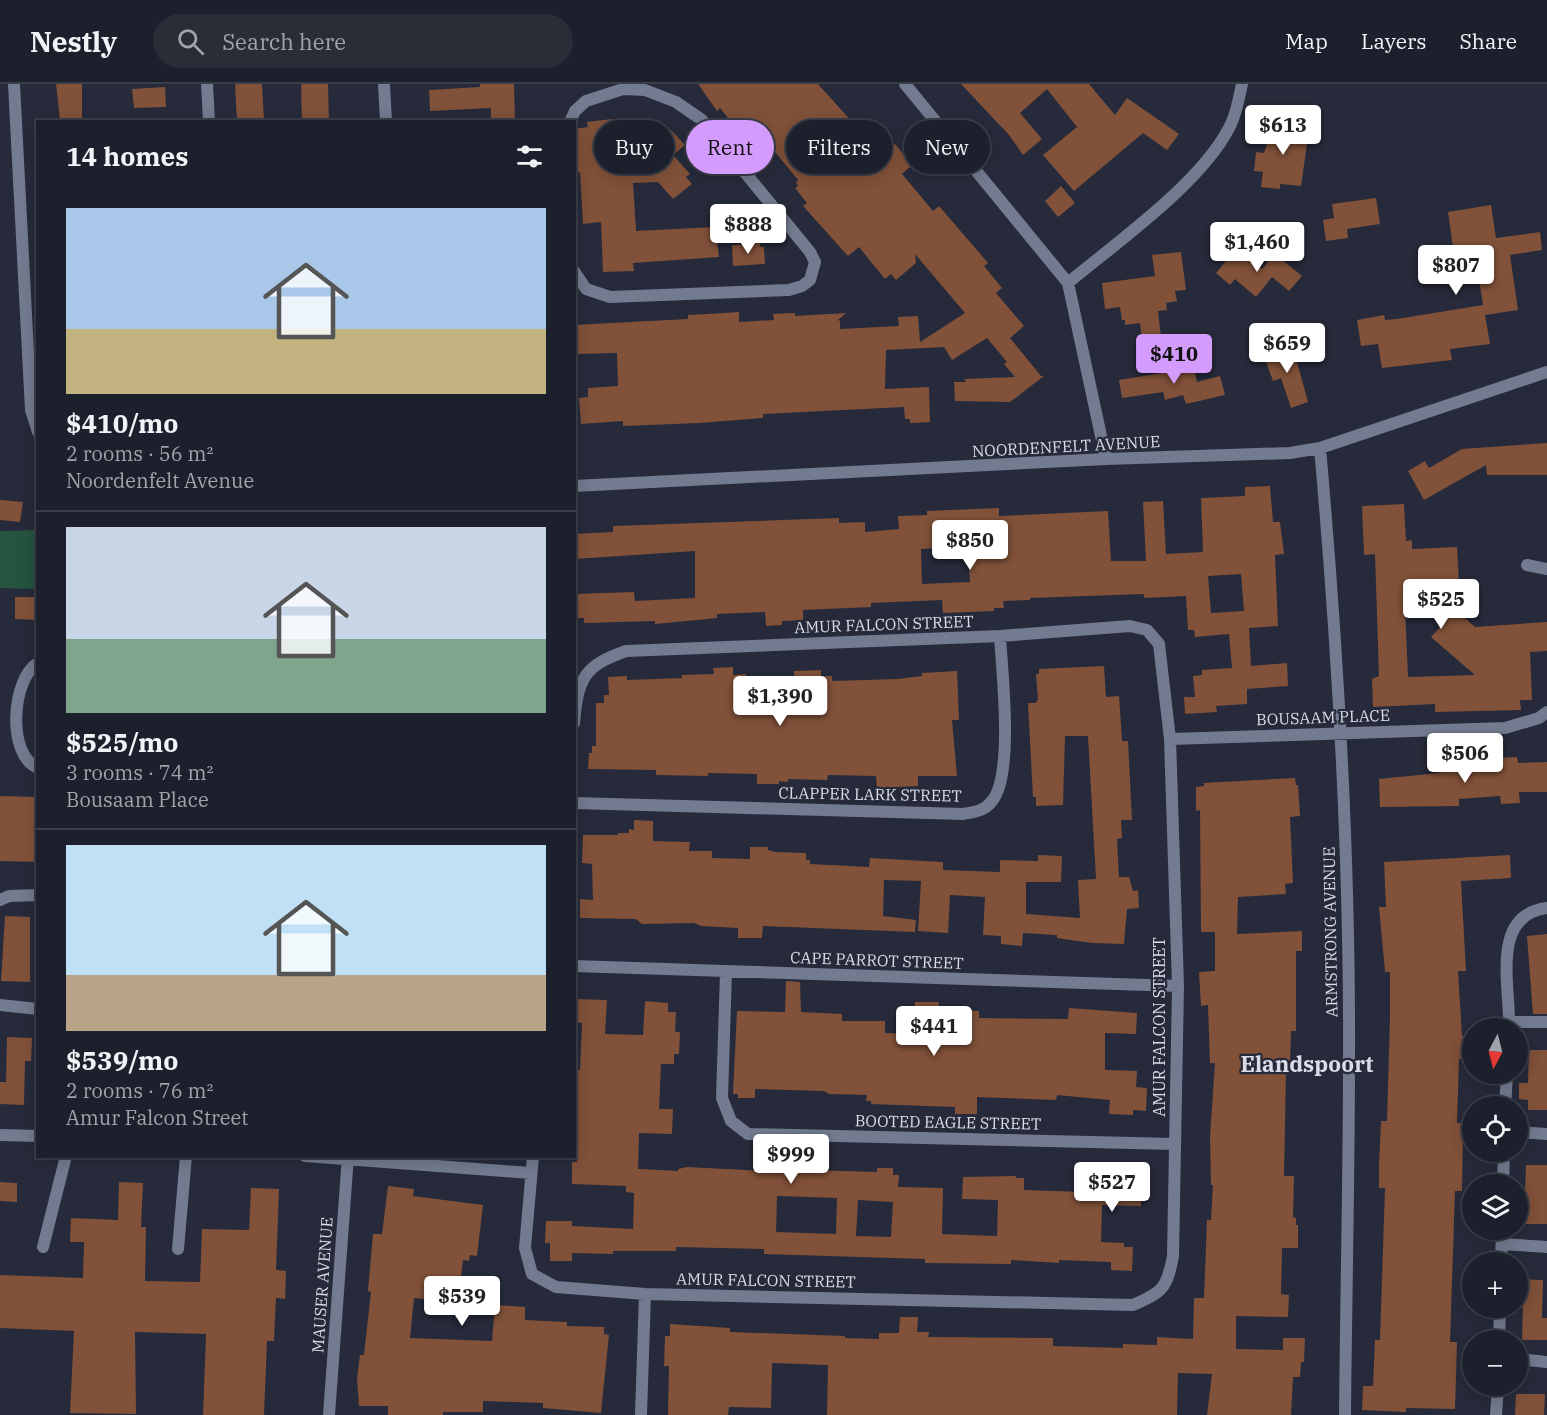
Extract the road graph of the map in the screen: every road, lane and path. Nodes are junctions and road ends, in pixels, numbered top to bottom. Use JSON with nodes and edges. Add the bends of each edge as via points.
{"nodes":[{"id":1,"x":14,"y":84,"type":"edge"},
{"id":2,"x":207,"y":84,"type":"edge"},
{"id":3,"x":384,"y":84,"type":"edge"},
{"id":4,"x":905,"y":84,"type":"edge"},
{"id":5,"x":1242,"y":84,"type":"edge"},
{"id":6,"x":623,"y":86,"type":"edge"},
{"id":7,"x":209,"y":120,"type":"edge"},
{"id":8,"x":386,"y":120,"type":"edge"},
{"id":9,"x":571,"y":120,"type":"edge"},
{"id":10,"x":576,"y":274,"type":"edge"},
{"id":11,"x":1068,"y":284,"type":"junction"},
{"id":12,"x":1547,"y":372,"type":"edge"},
{"id":13,"x":36,"y":426,"type":"edge"},
{"id":14,"x":1320,"y":448,"type":"junction"},
{"id":15,"x":1106,"y":459,"type":"junction"},
{"id":16,"x":576,"y":486,"type":"edge"},
{"id":17,"x":1527,"y":565,"type":"dead end"},
{"id":18,"x":1547,"y":569,"type":"edge"},
{"id":19,"x":1000,"y":636,"type":"junction"},
{"id":20,"x":36,"y":664,"type":"edge"},
{"id":21,"x":576,"y":706,"type":"edge"},
{"id":22,"x":1547,"y":712,"type":"edge"},
{"id":23,"x":1340,"y":733,"type":"junction"},
{"id":24,"x":1170,"y":739,"type":"junction"},
{"id":25,"x":36,"y":767,"type":"edge"},
{"id":26,"x":576,"y":803,"type":"edge"},
{"id":27,"x":36,"y":895,"type":"edge"},
{"id":28,"x":0,"y":900,"type":"edge"},
{"id":29,"x":1547,"y":908,"type":"edge"},
{"id":30,"x":576,"y":966,"type":"edge"},
{"id":31,"x":726,"y":972,"type":"junction"},
{"id":32,"x":1178,"y":986,"type":"junction"},
{"id":33,"x":0,"y":1005,"type":"edge"},
{"id":34,"x":36,"y":1009,"type":"edge"},
{"id":35,"x":1509,"y":1018,"type":"edge"},
{"id":36,"x":1547,"y":1022,"type":"edge"},
{"id":37,"x":1528,"y":1024,"type":"edge"},
{"id":38,"x":1528,"y":1133,"type":"edge"},
{"id":39,"x":1547,"y":1134,"type":"edge"},
{"id":40,"x":0,"y":1135,"type":"edge"},
{"id":41,"x":36,"y":1136,"type":"edge"},
{"id":42,"x":1175,"y":1144,"type":"junction"},
{"id":43,"x":65,"y":1158,"type":"edge"},
{"id":44,"x":186,"y":1158,"type":"edge"},
{"id":45,"x":348,"y":1158,"type":"edge"},
{"id":46,"x":533,"y":1158,"type":"edge"},
{"id":47,"x":531,"y":1173,"type":"junction"},
{"id":48,"x":1502,"y":1240,"type":"edge"},
{"id":49,"x":1502,"y":1244,"type":"junction"},
{"id":50,"x":43,"y":1247,"type":"dead end"},
{"id":51,"x":1547,"y":1247,"type":"edge"},
{"id":52,"x":178,"y":1249,"type":"dead end"},
{"id":53,"x":1502,"y":1252,"type":"edge"},
{"id":54,"x":645,"y":1294,"type":"junction"},
{"id":55,"x":1528,"y":1360,"type":"edge"},
{"id":56,"x":1547,"y":1362,"type":"edge"},
{"id":57,"x":1497,"y":1396,"type":"edge"},
{"id":58,"x":329,"y":1415,"type":"edge"},
{"id":59,"x":641,"y":1415,"type":"edge"},
{"id":60,"x":1345,"y":1415,"type":"edge"},
{"id":61,"x":1496,"y":1415,"type":"edge"}],
"edges":[{"from":1,"to":13,"type":"street","via":[[31,410]]},
{"from":2,"to":7,"type":"street"},
{"from":3,"to":8,"type":"street"},
{"from":4,"to":11,"type":"street"},
{"from":5,"to":11,"type":"street","via":[[1230,126],[1215,151],[1191,178]]},
{"from":6,"to":9,"type":"street","via":[[586,101]]},
{"from":6,"to":10,"type":"street","via":[[676,102],[702,120],[810,252],[814,272],[802,286],[789,290],[610,297],[586,289]]},
{"from":11,"to":15,"type":"street"},
{"from":12,"to":14,"type":"street","name":"NOORDENFELT AVENUE"},
{"from":14,"to":15,"type":"street","name":"NOORDENFELT AVENUE","via":[[1290,453]]},
{"from":14,"to":23,"type":"street","name":"ARMSTRONG AVENUE"},
{"from":15,"to":16,"type":"street","name":"NOORDENFELT AVENUE"},
{"from":17,"to":18,"type":"street"},
{"from":19,"to":21,"type":"street","name":"AMUR FALCON STREET","via":[[626,651],[602,660],[585,675]]},
{"from":19,"to":24,"type":"street","name":"AMUR FALCON STREET","via":[[1130,626],[1147,630],[1159,644]]},
{"from":19,"to":26,"type":"street","name":"CLAPPER LARK STREET","via":[[1005,760],[1000,789],[982,810],[963,814]]},
{"from":20,"to":25,"type":"street","via":[[30,667],[22,683],[16,738],[24,759]]},
{"from":22,"to":23,"type":"street","name":"BOUSAAM PLACE","via":[[1505,728]]},
{"from":23,"to":24,"type":"street","name":"BOUSAAM PLACE"},
{"from":23,"to":60,"type":"street","name":"ARMSTRONG AVENUE","via":[[1350,1059]]},
{"from":24,"to":32,"type":"street","name":"AMUR FALCON STREET"},
{"from":27,"to":28,"type":"street"},
{"from":29,"to":35,"type":"street","via":[[1536,909],[1518,920],[1510,937],[1506,957]]},
{"from":30,"to":31,"type":"street","name":"CAPE PARROT STREET"},
{"from":31,"to":32,"type":"street","name":"CAPE PARROT STREET"},
{"from":31,"to":42,"type":"street","name":"BOOTED EAGLE STREET","via":[[722,1098],[731,1121],[748,1134]]},
{"from":32,"to":42,"type":"street","name":"AMUR FALCON STREET"},
{"from":33,"to":34,"type":"street"},
{"from":36,"to":37,"type":"street"},
{"from":38,"to":39,"type":"street"},
{"from":40,"to":41,"type":"street"},
{"from":42,"to":54,"type":"street","name":"AMUR FALCON STREET","via":[[1169,1281],[1154,1296],[1133,1305]]},
{"from":43,"to":50,"type":"street"},
{"from":44,"to":52,"type":"street"},
{"from":45,"to":47,"type":"street"},
{"from":45,"to":58,"type":"street","name":"MAUSER AVENUE"},
{"from":46,"to":47,"type":"street","name":"AMUR FALCON STREET"},
{"from":47,"to":54,"type":"street","name":"AMUR FALCON STREET","via":[[525,1248],[532,1274],[556,1287]]},
{"from":48,"to":49,"type":"street"},
{"from":49,"to":51,"type":"street"},
{"from":49,"to":53,"type":"street"},
{"from":54,"to":59,"type":"street"},
{"from":55,"to":56,"type":"street"},
{"from":57,"to":61,"type":"street"}]}
